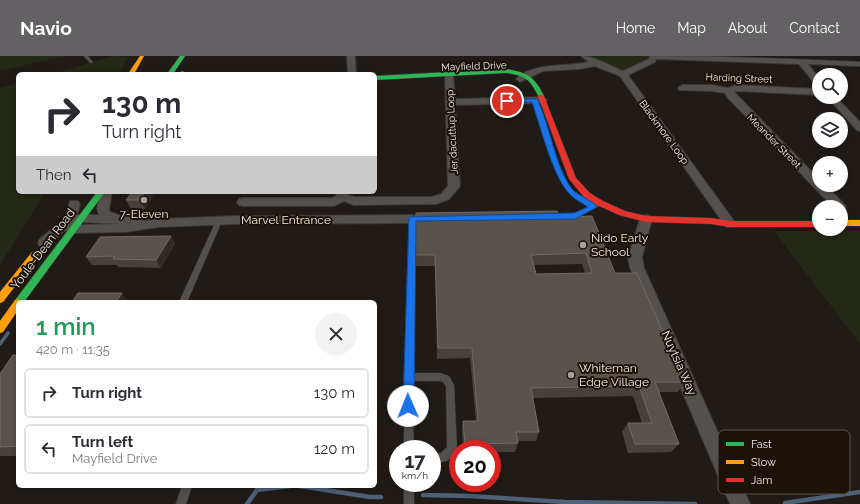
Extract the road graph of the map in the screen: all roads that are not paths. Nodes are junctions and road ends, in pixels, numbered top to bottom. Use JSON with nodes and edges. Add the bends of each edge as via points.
{"nodes":[{"id":1,"x":86,"y":56,"type":"edge"},
{"id":2,"x":142,"y":56,"type":"edge"},
{"id":3,"x":183,"y":56,"type":"edge"},
{"id":4,"x":351,"y":56,"type":"edge"},
{"id":5,"x":585,"y":56,"type":"edge"},
{"id":6,"x":655,"y":57,"type":"edge"},
{"id":7,"x":192,"y":58,"type":"dead end"},
{"id":8,"x":801,"y":61,"type":"junction"},
{"id":9,"x":91,"y":62,"type":"dead end"},
{"id":10,"x":596,"y":63,"type":"junction"},
{"id":11,"x":860,"y":64,"type":"edge"},
{"id":12,"x":132,"y":72,"type":"edge"},
{"id":13,"x":171,"y":72,"type":"edge"},
{"id":14,"x":183,"y":72,"type":"edge"},
{"id":15,"x":352,"y":72,"type":"edge"},
{"id":16,"x":623,"y":74,"type":"junction"},
{"id":17,"x":812,"y":74,"type":"edge"},
{"id":18,"x":449,"y":76,"type":"junction"},
{"id":19,"x":524,"y":77,"type":"junction"},
{"id":20,"x":377,"y":78,"type":"edge"},
{"id":21,"x":377,"y":82,"type":"edge"},
{"id":22,"x":682,"y":88,"type":"dead end"},
{"id":23,"x":729,"y":91,"type":"junction"},
{"id":24,"x":812,"y":92,"type":"edge"},
{"id":25,"x":539,"y":100,"type":"junction"},
{"id":26,"x":450,"y":102,"type":"junction"},
{"id":27,"x":838,"y":104,"type":"edge"},
{"id":28,"x":860,"y":128,"type":"edge"},
{"id":29,"x":556,"y":160,"type":"dead end"},
{"id":30,"x":564,"y":180,"type":"dead end"},
{"id":31,"x":99,"y":194,"type":"edge"},
{"id":32,"x":106,"y":194,"type":"edge"},
{"id":33,"x":342,"y":194,"type":"edge"},
{"id":34,"x":245,"y":197,"type":"edge"},
{"id":35,"x":832,"y":200,"type":"edge"},
{"id":36,"x":76,"y":201,"type":"joint"},
{"id":37,"x":597,"y":205,"type":"junction"},
{"id":38,"x":848,"y":215,"type":"edge"},
{"id":39,"x":545,"y":216,"type":"edge"},
{"id":40,"x":118,"y":218,"type":"junction"},
{"id":41,"x":412,"y":218,"type":"junction"},
{"id":42,"x":426,"y":218,"type":"edge"},
{"id":43,"x":235,"y":220,"type":"junction"},
{"id":44,"x":220,"y":221,"type":"junction"},
{"id":45,"x":646,"y":222,"type":"junction"},
{"id":46,"x":74,"y":223,"type":"junction"},
{"id":47,"x":159,"y":223,"type":"junction"},
{"id":48,"x":858,"y":223,"type":"edge"},
{"id":49,"x":730,"y":224,"type":"junction"},
{"id":50,"x":812,"y":224,"type":"edge"},
{"id":51,"x":44,"y":243,"type":"junction"},
{"id":52,"x":0,"y":299,"type":"edge"},
{"id":53,"x":19,"y":300,"type":"edge"},
{"id":54,"x":184,"y":300,"type":"edge"},
{"id":55,"x":16,"y":305,"type":"edge"},
{"id":56,"x":0,"y":329,"type":"edge"},
{"id":57,"x":408,"y":377,"type":"junction"},
{"id":58,"x":409,"y":440,"type":"edge"},
{"id":59,"x":718,"y":454,"type":"edge"},
{"id":60,"x":441,"y":458,"type":"edge"},
{"id":61,"x":186,"y":488,"type":"edge"},
{"id":62,"x":409,"y":492,"type":"edge"},
{"id":63,"x":736,"y":494,"type":"edge"},
{"id":64,"x":181,"y":504,"type":"edge"},
{"id":65,"x":409,"y":504,"type":"edge"},
{"id":66,"x":740,"y":504,"type":"edge"}],
"edges":[{"from":1,"to":9,"type":"lane"},
{"from":2,"to":12,"type":"street"},
{"from":3,"to":13,"type":"street"},
{"from":4,"to":15,"type":"street"},
{"from":5,"to":10,"type":"street"},
{"from":6,"to":8,"type":"street"},
{"from":6,"to":16,"type":"street"},
{"from":7,"to":14,"type":"street"},
{"from":8,"to":11,"type":"street"},
{"from":8,"to":17,"type":"street"},
{"from":10,"to":16,"type":"street"},
{"from":10,"to":19,"type":"street","via":[[579,67],[542,69]]},
{"from":16,"to":49,"type":"street","name":"Blackmore Loop"},
{"from":18,"to":19,"type":"street","name":"Mayfield Drive","via":[[510,71]]},
{"from":18,"to":20,"type":"street","name":"Mayfield Drive"},
{"from":18,"to":21,"type":"street","name":"Mayfield Drive"},
{"from":18,"to":26,"type":"street","name":"Jer dacuttup Loop"},
{"from":19,"to":25,"type":"street","via":[[531,76],[536,83]]},
{"from":22,"to":23,"type":"street","name":"Harding Street"},
{"from":23,"to":24,"type":"street","name":"Harding Street","via":[[736,88]]},
{"from":23,"to":35,"type":"street","name":"Meander Street"},
{"from":25,"to":26,"type":"street"},
{"from":25,"to":29,"type":"street"},
{"from":25,"to":37,"type":"street","via":[[572,179]]},
{"from":26,"to":33,"type":"street","name":"Jer dacuttup Loop","via":[[454,186],[446,196],[432,201],[354,201]]},
{"from":27,"to":28,"type":"street"},
{"from":30,"to":37,"type":"street","via":[[572,193]]},
{"from":31,"to":46,"type":"street","name":"Youle-Dean Road"},
{"from":32,"to":40,"type":"street","name":"Marvel Entrance","via":[[103,210],[106,215]]},
{"from":33,"to":34,"type":"street","via":[[334,202]]},
{"from":34,"to":43,"type":"street"},
{"from":36,"to":46,"type":"street"},
{"from":36,"to":51,"type":"street","name":"Youle-Dean Road"},
{"from":37,"to":39,"type":"lane","via":[[575,216]]},
{"from":37,"to":45,"type":"street"},
{"from":38,"to":48,"type":"street","name":"Meander Street"},
{"from":40,"to":46,"type":"street","name":"Marvel Entrance"},
{"from":40,"to":47,"type":"street","name":"Marvel Entrance"},
{"from":41,"to":42,"type":"lane"},
{"from":41,"to":43,"type":"street","name":"Marvel Entrance"},
{"from":41,"to":57,"type":"lane"},
{"from":43,"to":44,"type":"street","name":"Marvel Entrance"},
{"from":44,"to":47,"type":"street","name":"Marvel Entrance"},
{"from":44,"to":54,"type":"lane"},
{"from":45,"to":49,"type":"street","via":[[711,221]]},
{"from":45,"to":59,"type":"street","name":"Nuytsia Way","via":[[635,257],[637,268]]},
{"from":46,"to":47,"type":"street","name":"Marvel Entrance","via":[[125,228]]},
{"from":46,"to":51,"type":"street","via":[[60,228]]},
{"from":46,"to":53,"type":"street","name":"Youle-Dean Road"},
{"from":49,"to":50,"type":"street"},
{"from":51,"to":52,"type":"street","name":"Youle-Dean Road"},
{"from":55,"to":56,"type":"street","name":"Youle-Dean Road"},
{"from":57,"to":58,"type":"lane"},
{"from":57,"to":60,"type":"lane","via":[[440,377],[446,379],[450,385],[452,450]]},
{"from":61,"to":64,"type":"lane"},
{"from":62,"to":65,"type":"lane"},
{"from":63,"to":66,"type":"street","name":"Nuytsia Way"}]}
